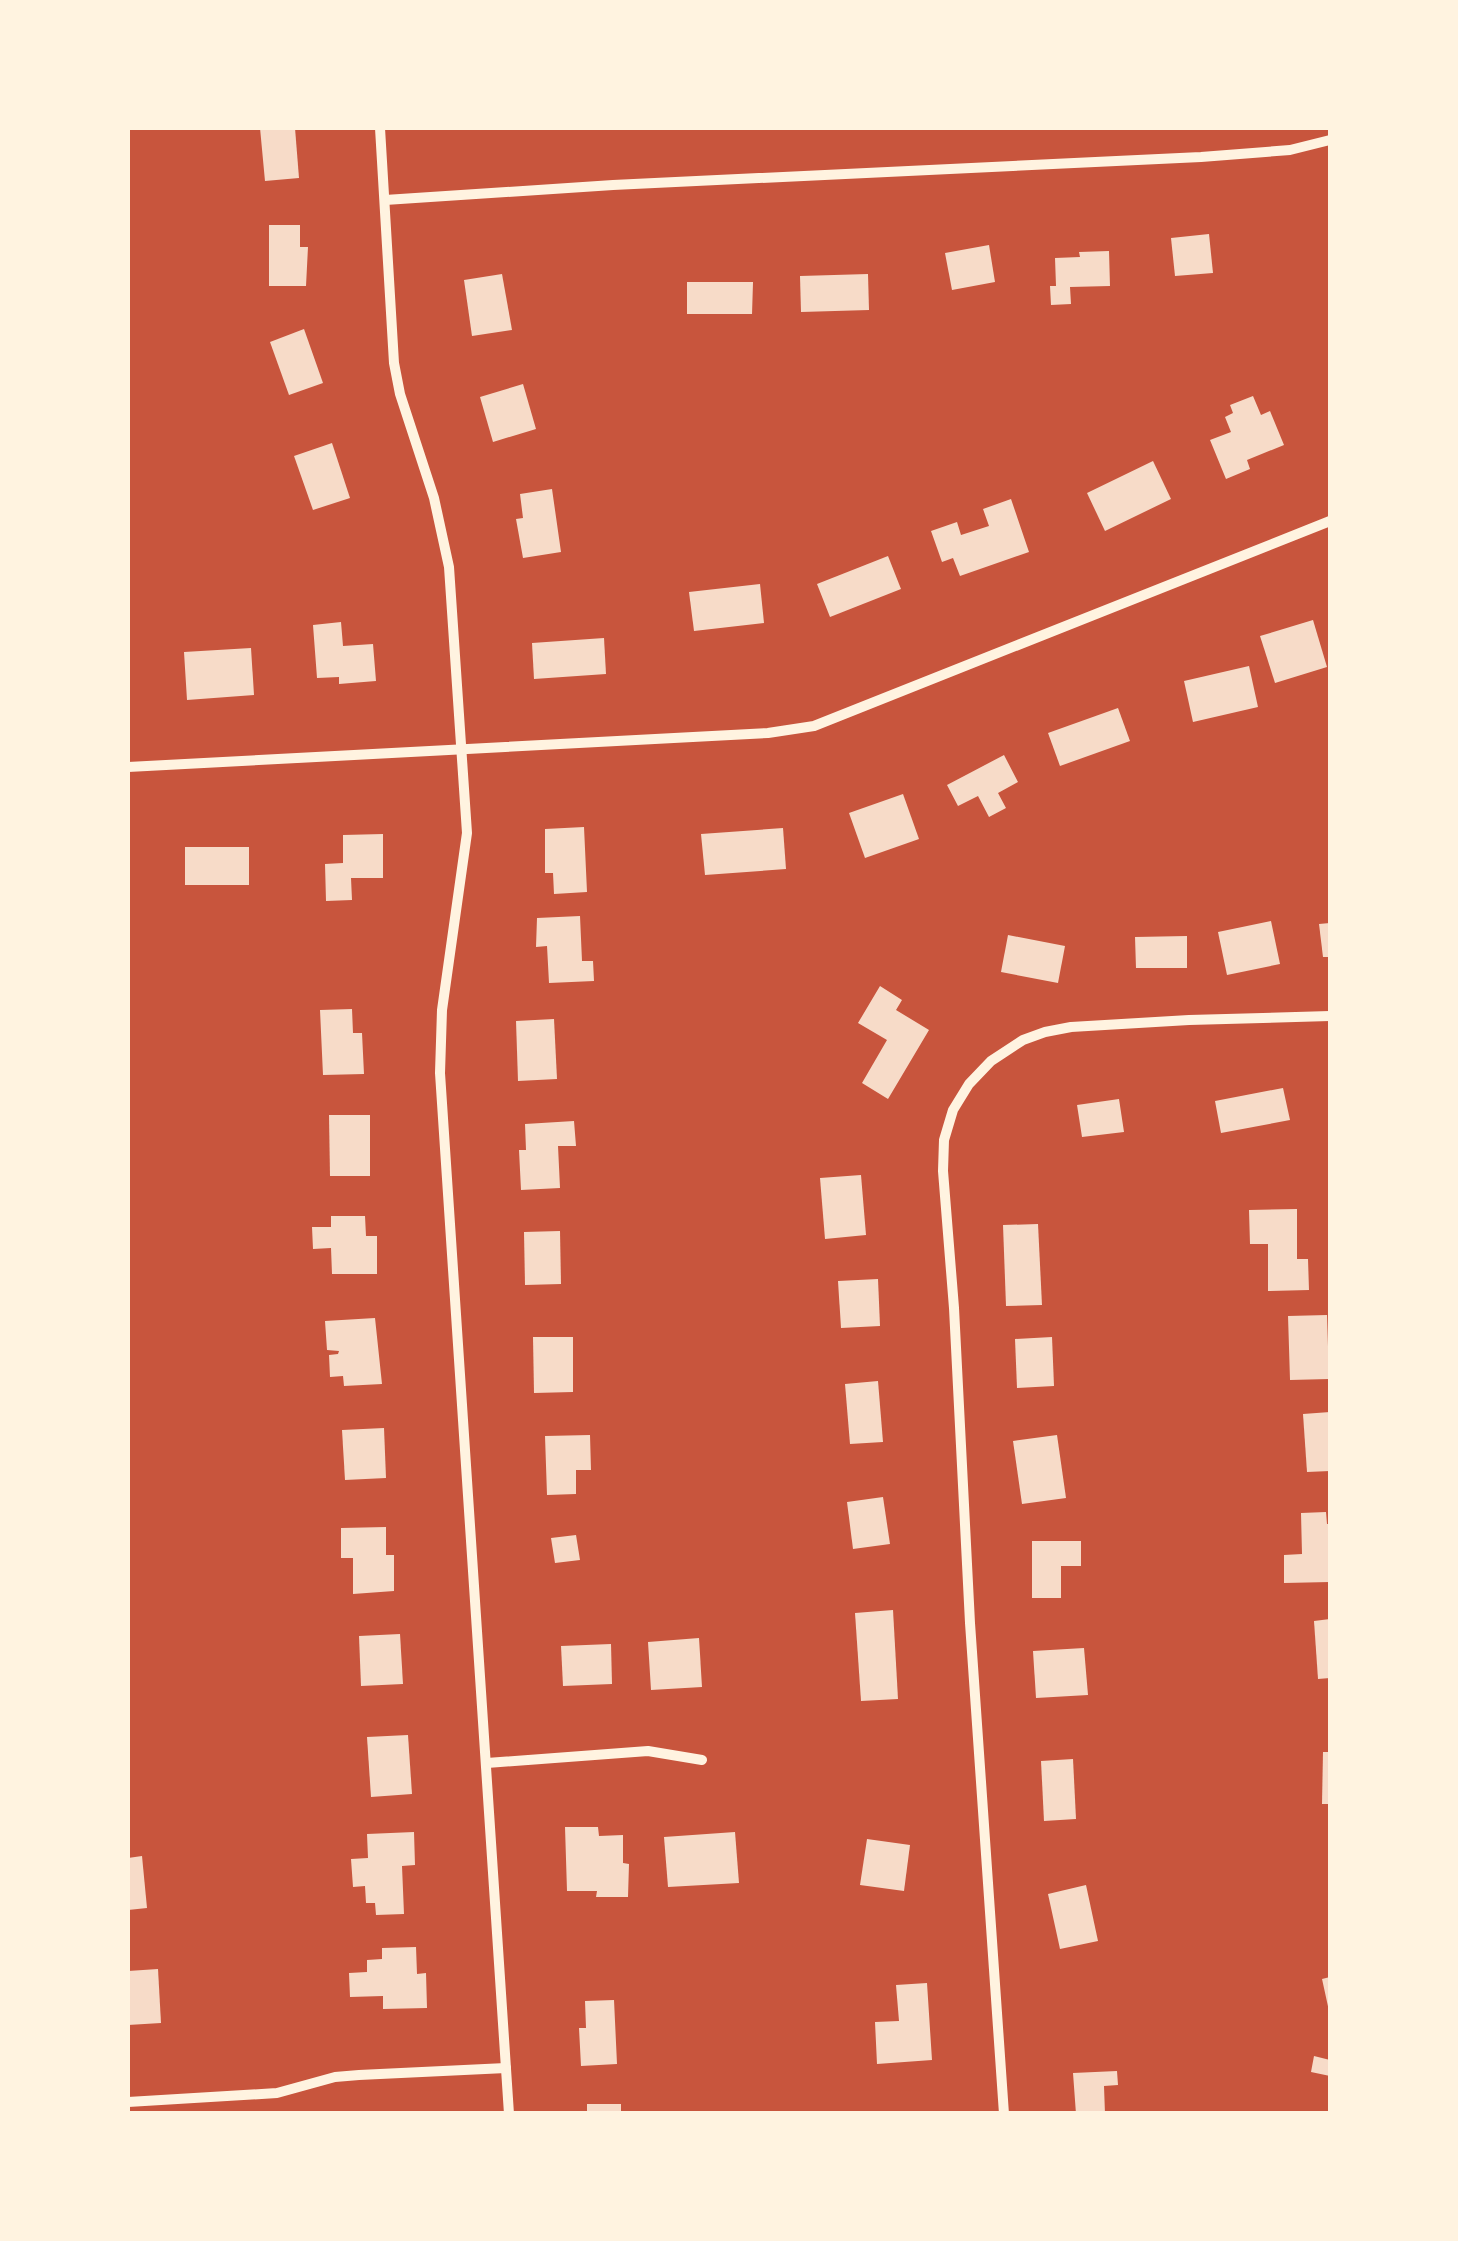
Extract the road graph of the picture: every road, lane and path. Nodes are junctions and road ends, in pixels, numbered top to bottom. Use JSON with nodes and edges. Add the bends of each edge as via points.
{"nodes":[{"id":1,"x":380,"y":128,"type":"edge"},
{"id":2,"x":1330,"y":140,"type":"edge"},
{"id":3,"x":385,"y":200,"type":"junction"},
{"id":4,"x":1330,"y":521,"type":"edge"},
{"id":5,"x":460,"y":751,"type":"junction"},
{"id":6,"x":128,"y":767,"type":"edge"},
{"id":7,"x":1330,"y":1016,"type":"edge"},
{"id":8,"x":702,"y":1760,"type":"dead end"},
{"id":9,"x":487,"y":1764,"type":"junction"},
{"id":10,"x":506,"y":2068,"type":"junction"},
{"id":11,"x":128,"y":2102,"type":"edge"},
{"id":12,"x":509,"y":2114,"type":"edge"},
{"id":13,"x":1004,"y":2114,"type":"edge"}],
"edges":[{"from":1,"to":3,"type":"street"},
{"from":2,"to":3,"type":"street","via":[[1201,157]]},
{"from":3,"to":5,"type":"street","via":[[394,363],[449,567]]},
{"from":4,"to":5,"type":"street","via":[[814,726]]},
{"from":5,"to":6,"type":"street"},
{"from":5,"to":9,"type":"street","via":[[467,834],[442,1010],[440,1073]]},
{"from":7,"to":13,"type":"street","via":[[1045,1032],[990,1061],[953,1110],[944,1140]]},
{"from":8,"to":9,"type":"street","via":[[648,1751]]},
{"from":9,"to":10,"type":"street"},
{"from":10,"to":11,"type":"street","via":[[335,2077],[277,2093]]},
{"from":10,"to":12,"type":"street"}]}
